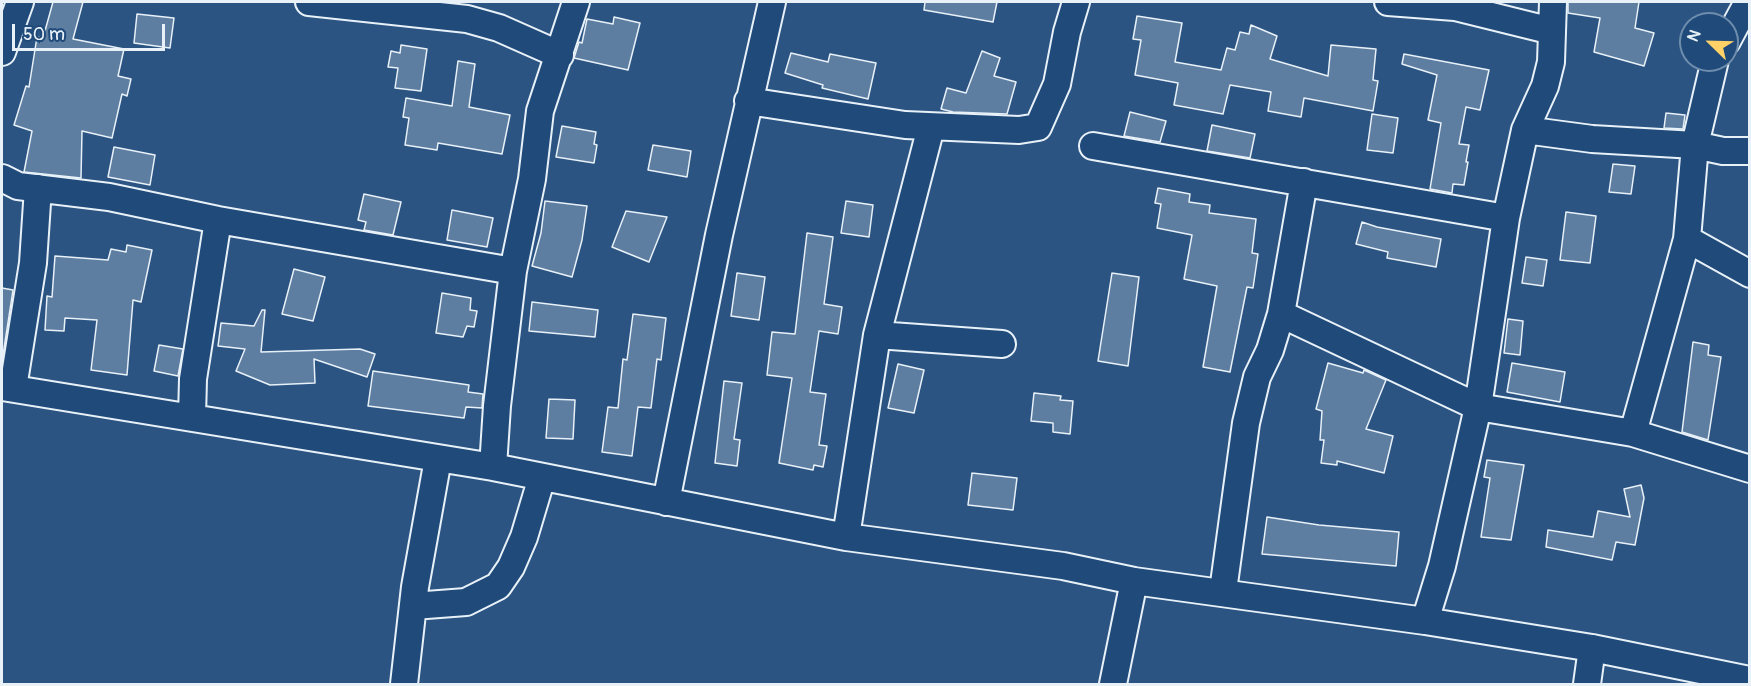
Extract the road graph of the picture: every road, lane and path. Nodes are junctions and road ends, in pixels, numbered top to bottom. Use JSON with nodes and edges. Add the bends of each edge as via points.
{"nodes":[{"id":1,"x":20,"y":2,"type":"edge"},
{"id":2,"x":309,"y":2,"type":"edge"},
{"id":3,"x":576,"y":2,"type":"edge"},
{"id":4,"x":772,"y":2,"type":"edge"},
{"id":5,"x":1076,"y":2,"type":"edge"},
{"id":6,"x":1388,"y":2,"type":"edge"},
{"id":7,"x":1553,"y":2,"type":"edge"},
{"id":8,"x":1748,"y":2,"type":"edge"},
{"id":9,"x":1739,"y":19,"type":"edge"},
{"id":10,"x":1552,"y":31,"type":"junction"},
{"id":11,"x":2,"y":52,"type":"edge"},
{"id":12,"x":560,"y":55,"type":"junction"},
{"id":13,"x":1712,"y":72,"type":"edge"},
{"id":14,"x":748,"y":101,"type":"junction"},
{"id":15,"x":931,"y":127,"type":"junction"},
{"id":16,"x":1525,"y":130,"type":"junction"},
{"id":17,"x":1695,"y":145,"type":"junction"},
{"id":18,"x":1093,"y":146,"type":"dead end"},
{"id":19,"x":1749,"y":151,"type":"edge"},
{"id":20,"x":2,"y":178,"type":"edge"},
{"id":21,"x":1304,"y":182,"type":"junction"},
{"id":22,"x":38,"y":188,"type":"junction"},
{"id":23,"x":1506,"y":218,"type":"junction"},
{"id":24,"x":218,"y":220,"type":"junction"},
{"id":25,"x":1687,"y":239,"type":"junction"},
{"id":26,"x":513,"y":271,"type":"junction"},
{"id":27,"x":1749,"y":274,"type":"edge"},
{"id":28,"x":1281,"y":314,"type":"junction"},
{"id":29,"x":877,"y":335,"type":"junction"},
{"id":30,"x":1002,"y":344,"type":"dead end"},
{"id":31,"x":7,"y":387,"type":"edge"},
{"id":32,"x":1478,"y":407,"type":"junction"},
{"id":33,"x":192,"y":417,"type":"junction"},
{"id":34,"x":1633,"y":433,"type":"junction"},
{"id":35,"x":438,"y":459,"type":"junction"},
{"id":36,"x":493,"y":467,"type":"junction"},
{"id":37,"x":1749,"y":469,"type":"edge"},
{"id":38,"x":542,"y":477,"type":"junction"},
{"id":39,"x":666,"y":502,"type":"junction"},
{"id":40,"x":846,"y":537,"type":"junction"},
{"id":41,"x":1134,"y":581,"type":"junction"},
{"id":42,"x":1223,"y":591,"type":"junction"},
{"id":43,"x":413,"y":606,"type":"junction"},
{"id":44,"x":1425,"y":621,"type":"junction"},
{"id":45,"x":1592,"y":648,"type":"junction"},
{"id":46,"x":1749,"y":680,"type":"edge"},
{"id":47,"x":404,"y":684,"type":"edge"},
{"id":48,"x":1113,"y":684,"type":"edge"},
{"id":49,"x":1587,"y":684,"type":"edge"}],
"edges":[{"from":1,"to":11,"type":"street"},
{"from":2,"to":12,"type":"street","via":[[475,21]]},
{"from":3,"to":12,"type":"street"},
{"from":4,"to":14,"type":"street"},
{"from":5,"to":15,"type":"street","via":[[1057,84],[1038,127]]},
{"from":6,"to":10,"type":"street","via":[[1455,7]]},
{"from":7,"to":10,"type":"street"},
{"from":8,"to":9,"type":"street"},
{"from":10,"to":16,"type":"street","via":[[1545,86]]},
{"from":12,"to":26,"type":"street","via":[[547,82],[540,111],[532,179]]},
{"from":13,"to":17,"type":"street"},
{"from":14,"to":15,"type":"street"},
{"from":14,"to":39,"type":"street"},
{"from":15,"to":29,"type":"street"},
{"from":16,"to":17,"type":"street","via":[[1592,139]]},
{"from":16,"to":23,"type":"street"},
{"from":17,"to":19,"type":"street"},
{"from":17,"to":25,"type":"street"},
{"from":18,"to":21,"type":"street"},
{"from":20,"to":22,"type":"street","via":[[18,186]]},
{"from":21,"to":23,"type":"street"},
{"from":21,"to":28,"type":"street"},
{"from":22,"to":24,"type":"street"},
{"from":22,"to":31,"type":"street","via":[[33,263]]},
{"from":23,"to":32,"type":"street"},
{"from":24,"to":26,"type":"street"},
{"from":24,"to":33,"type":"street","via":[[193,379]]},
{"from":25,"to":27,"type":"street"},
{"from":25,"to":34,"type":"street"},
{"from":26,"to":36,"type":"street"},
{"from":28,"to":32,"type":"street"},
{"from":28,"to":42,"type":"street","via":[[1257,377],[1246,423]]},
{"from":29,"to":30,"type":"street"},
{"from":29,"to":40,"type":"street"},
{"from":31,"to":33,"type":"street"},
{"from":32,"to":34,"type":"street"},
{"from":32,"to":44,"type":"street","via":[[1442,566]]},
{"from":33,"to":35,"type":"street"},
{"from":34,"to":37,"type":"street"},
{"from":35,"to":36,"type":"street"},
{"from":35,"to":43,"type":"street"},
{"from":36,"to":38,"type":"street"},
{"from":38,"to":39,"type":"street"},
{"from":38,"to":43,"type":"street","via":[[524,537],[498,586],[466,602]]},
{"from":39,"to":40,"type":"street"},
{"from":40,"to":41,"type":"street","via":[[1063,566]]},
{"from":41,"to":42,"type":"street"},
{"from":41,"to":48,"type":"street"},
{"from":42,"to":44,"type":"street"},
{"from":43,"to":47,"type":"street"},
{"from":44,"to":45,"type":"street"},
{"from":45,"to":46,"type":"street"},
{"from":45,"to":49,"type":"street"}]}
